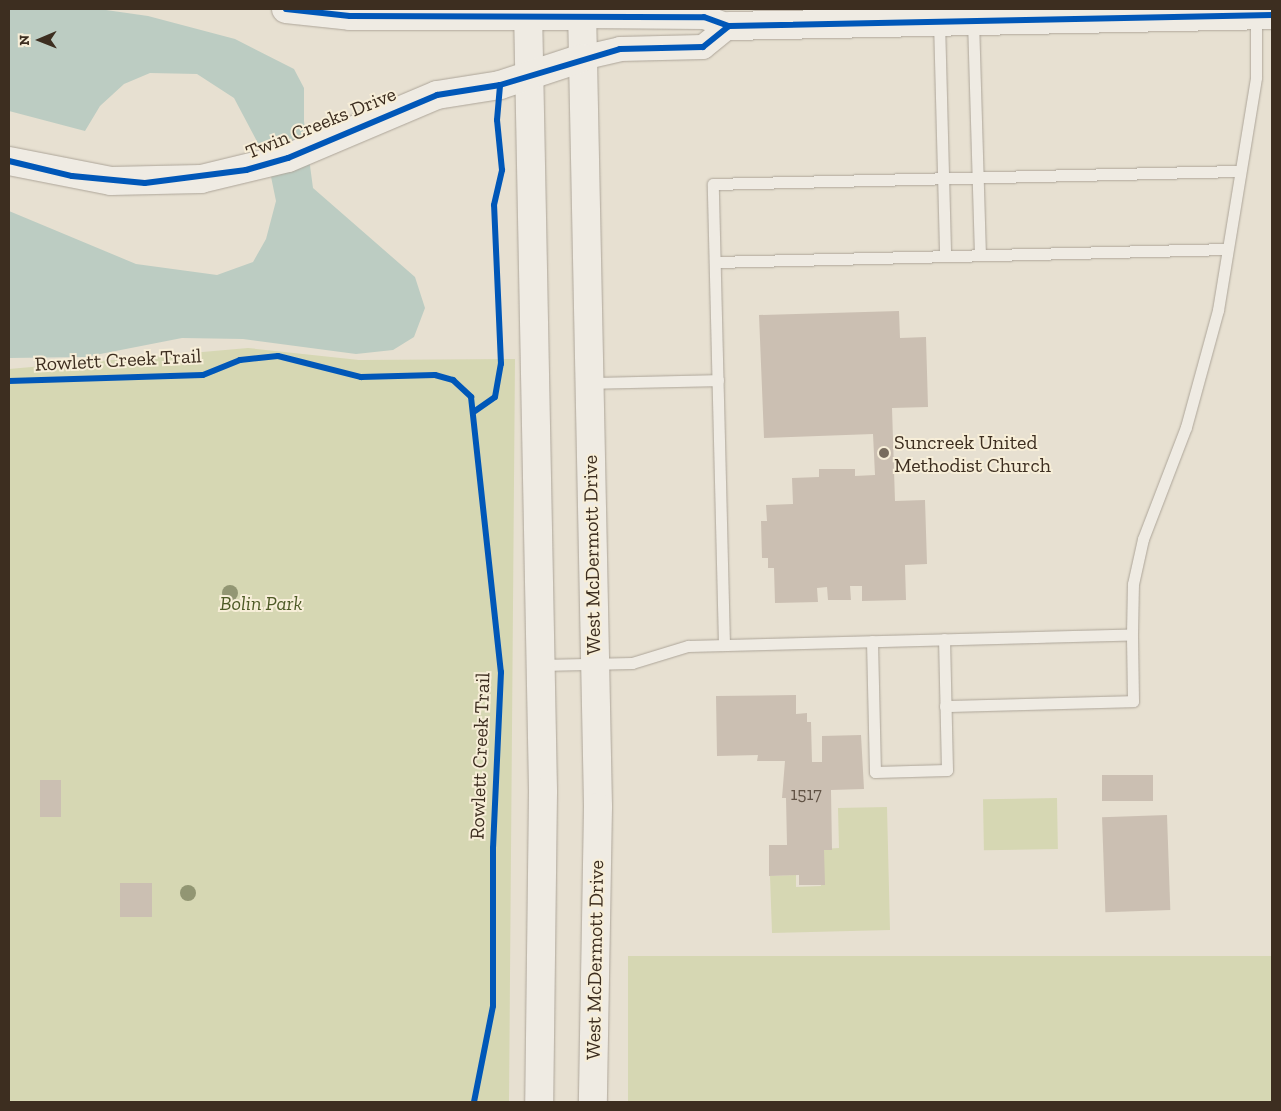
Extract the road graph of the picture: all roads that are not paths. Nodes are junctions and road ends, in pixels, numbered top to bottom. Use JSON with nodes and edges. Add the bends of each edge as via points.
{"nodes":[{"id":1,"x":286,"y":9,"type":"edge"},
{"id":2,"x":529,"y":12,"type":"edge"},
{"id":3,"x":582,"y":12,"type":"edge"},
{"id":4,"x":838,"y":15,"type":"edge"},
{"id":5,"x":1264,"y":15,"type":"edge"},
{"id":6,"x":926,"y":16,"type":"edge"},
{"id":7,"x":974,"y":19,"type":"junction"},
{"id":8,"x":729,"y":26,"type":"junction"},
{"id":9,"x":582,"y":58,"type":"junction"},
{"id":10,"x":529,"y":74,"type":"junction"},
{"id":11,"x":9,"y":161,"type":"edge"},
{"id":12,"x":1239,"y":171,"type":"junction"},
{"id":13,"x":977,"y":177,"type":"junction"},
{"id":14,"x":942,"y":178,"type":"junction"},
{"id":15,"x":1226,"y":249,"type":"junction"},
{"id":16,"x":980,"y":255,"type":"junction"},
{"id":17,"x":945,"y":256,"type":"junction"},
{"id":18,"x":715,"y":262,"type":"junction"},
{"id":19,"x":718,"y":380,"type":"junction"},
{"id":20,"x":589,"y":383,"type":"junction"},
{"id":21,"x":1132,"y":634,"type":"junction"},
{"id":22,"x":944,"y":640,"type":"junction"},
{"id":23,"x":872,"y":641,"type":"junction"},
{"id":24,"x":724,"y":645,"type":"junction"},
{"id":25,"x":594,"y":664,"type":"junction"},
{"id":26,"x":540,"y":665,"type":"junction"},
{"id":27,"x":945,"y":706,"type":"junction"},
{"id":28,"x":539,"y":1102,"type":"edge"},
{"id":29,"x":593,"y":1102,"type":"edge"}],
"edges":[{"from":1,"to":2,"type":"main road","via":[[350,16]]},
{"from":2,"to":3,"type":"main road"},
{"from":2,"to":10,"type":"main road"},
{"from":3,"to":8,"type":"street","via":[[704,17]]},
{"from":3,"to":9,"type":"main road","name":"West McDermott Drive"},
{"from":4,"to":6,"type":"main road"},
{"from":4,"to":8,"type":"main road"},
{"from":5,"to":7,"type":"main road"},
{"from":5,"to":12,"type":"lane"},
{"from":6,"to":7,"type":"main road"},
{"from":6,"to":14,"type":"lane"},
{"from":7,"to":13,"type":"lane"},
{"from":8,"to":9,"type":"street","via":[[703,47],[620,49]]},
{"from":9,"to":10,"type":"main road","name":"Twin Creeks Drive"},
{"from":9,"to":20,"type":"main road","name":"West McDermott Drive"},
{"from":10,"to":11,"type":"main road","name":"Twin Creeks Drive","via":[[500,85],[437,95],[330,140],[246,170],[145,183],[72,176]]},
{"from":10,"to":26,"type":"main road"},
{"from":12,"to":13,"type":"lane"},
{"from":12,"to":15,"type":"lane"},
{"from":13,"to":14,"type":"lane"},
{"from":13,"to":16,"type":"lane"},
{"from":14,"to":17,"type":"lane"},
{"from":14,"to":18,"type":"lane","via":[[712,184]]},
{"from":15,"to":16,"type":"lane"},
{"from":15,"to":21,"type":"lane","via":[[1204,366],[1143,539],[1133,584]]},
{"from":16,"to":17,"type":"lane"},
{"from":17,"to":18,"type":"lane"},
{"from":18,"to":19,"type":"lane"},
{"from":19,"to":20,"type":"lane"},
{"from":19,"to":24,"type":"lane"},
{"from":20,"to":25,"type":"main road","name":"West McDermott Drive"},
{"from":21,"to":22,"type":"lane"},
{"from":21,"to":27,"type":"lane","via":[[1133,701]]},
{"from":22,"to":23,"type":"lane"},
{"from":22,"to":27,"type":"lane"},
{"from":23,"to":24,"type":"lane"},
{"from":23,"to":27,"type":"lane","via":[[875,772],[947,770]]},
{"from":24,"to":25,"type":"lane","via":[[688,646],[632,663]]},
{"from":25,"to":26,"type":"lane"},
{"from":25,"to":29,"type":"main road","name":"West McDermott Drive","via":[[598,806]]},
{"from":26,"to":28,"type":"main road","via":[[543,792]]}]}
